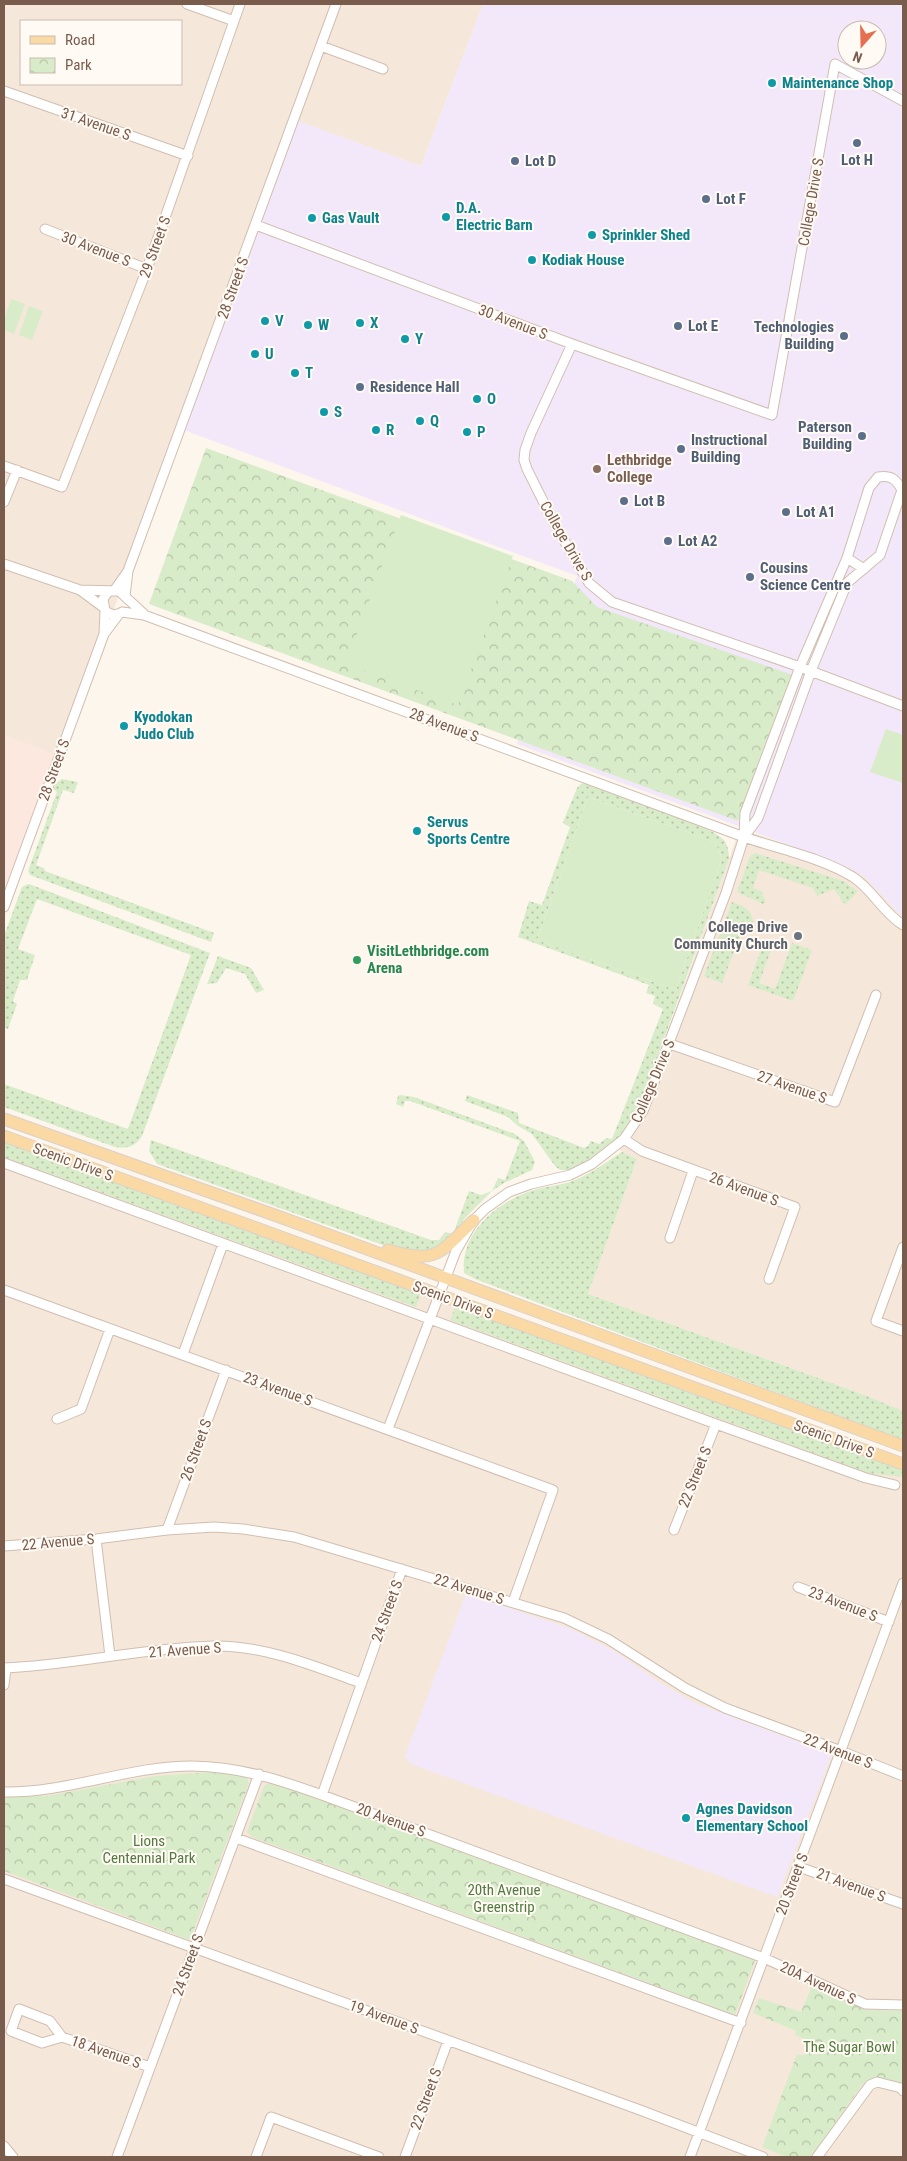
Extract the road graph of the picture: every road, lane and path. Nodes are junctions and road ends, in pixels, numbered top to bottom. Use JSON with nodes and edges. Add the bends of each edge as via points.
{"nodes":[{"id":1,"x":187,"y":4,"type":"edge"},
{"id":2,"x":240,"y":4,"type":"edge"},
{"id":3,"x":336,"y":4,"type":"edge"},
{"id":4,"x":234,"y":21,"type":"junction"},
{"id":5,"x":321,"y":46,"type":"junction"},
{"id":6,"x":383,"y":69,"type":"dead end"},
{"id":7,"x":4,"y":91,"type":"edge"},
{"id":8,"x":903,"y":101,"type":"edge"},
{"id":9,"x":188,"y":156,"type":"junction"},
{"id":10,"x":256,"y":225,"type":"junction"},
{"id":11,"x":45,"y":229,"type":"dead end"},
{"id":12,"x":147,"y":269,"type":"junction"},
{"id":13,"x":572,"y":344,"type":"junction"},
{"id":14,"x":772,"y":415,"type":"joint"},
{"id":15,"x":4,"y":466,"type":"edge"},
{"id":16,"x":16,"y":470,"type":"junction"},
{"id":17,"x":4,"y":502,"type":"edge"},
{"id":18,"x":847,"y":558,"type":"junction"},
{"id":19,"x":4,"y":564,"type":"edge"},
{"id":20,"x":864,"y":569,"type":"junction"},
{"id":21,"x":128,"y":572,"type":"junction"},
{"id":22,"x":80,"y":590,"type":"junction"},
{"id":23,"x":111,"y":591,"type":"junction"},
{"id":24,"x":126,"y":598,"type":"junction"},
{"id":25,"x":104,"y":609,"type":"junction"},
{"id":26,"x":121,"y":613,"type":"junction"},
{"id":27,"x":144,"y":615,"type":"junction"},
{"id":28,"x":104,"y":634,"type":"junction"},
{"id":29,"x":800,"y":667,"type":"junction"},
{"id":30,"x":811,"y":671,"type":"junction"},
{"id":31,"x":903,"y":706,"type":"edge"},
{"id":32,"x":744,"y":837,"type":"junction"},
{"id":33,"x":4,"y":907,"type":"edge"},
{"id":34,"x":903,"y":925,"type":"edge"},
{"id":35,"x":876,"y":995,"type":"dead end"},
{"id":36,"x":670,"y":1044,"type":"junction"},
{"id":37,"x":7,"y":1119,"type":"edge"},
{"id":38,"x":4,"y":1136,"type":"edge"},
{"id":39,"x":624,"y":1139,"type":"junction"},
{"id":40,"x":4,"y":1164,"type":"edge"},
{"id":41,"x":693,"y":1171,"type":"junction"},
{"id":42,"x":280,"y":1217,"type":"junction"},
{"id":43,"x":474,"y":1220,"type":"junction"},
{"id":44,"x":670,"y":1238,"type":"dead end"},
{"id":45,"x":224,"y":1244,"type":"junction"},
{"id":46,"x":903,"y":1247,"type":"edge"},
{"id":47,"x":446,"y":1279,"type":"junction"},
{"id":48,"x":769,"y":1279,"type":"dead end"},
{"id":49,"x":4,"y":1290,"type":"edge"},
{"id":50,"x":439,"y":1295,"type":"junction"},
{"id":51,"x":430,"y":1319,"type":"junction"},
{"id":52,"x":110,"y":1329,"type":"junction"},
{"id":53,"x":903,"y":1331,"type":"edge"},
{"id":54,"x":183,"y":1354,"type":"junction"},
{"id":55,"x":226,"y":1370,"type":"junction"},
{"id":56,"x":57,"y":1419,"type":"dead end"},
{"id":57,"x":716,"y":1424,"type":"junction"},
{"id":58,"x":388,"y":1429,"type":"junction"},
{"id":59,"x":903,"y":1446,"type":"edge"},
{"id":60,"x":903,"y":1464,"type":"edge"},
{"id":61,"x":895,"y":1485,"type":"dead end"},
{"id":62,"x":167,"y":1530,"type":"junction"},
{"id":63,"x":674,"y":1530,"type":"dead end"},
{"id":64,"x":96,"y":1539,"type":"junction"},
{"id":65,"x":4,"y":1546,"type":"edge"},
{"id":66,"x":402,"y":1569,"type":"junction"},
{"id":67,"x":903,"y":1583,"type":"edge"},
{"id":68,"x":798,"y":1587,"type":"dead end"},
{"id":69,"x":513,"y":1602,"type":"junction"},
{"id":70,"x":889,"y":1622,"type":"junction"},
{"id":71,"x":110,"y":1656,"type":"junction"},
{"id":72,"x":5,"y":1668,"type":"edge"},
{"id":73,"x":361,"y":1683,"type":"junction"},
{"id":74,"x":4,"y":1686,"type":"edge"},
{"id":75,"x":841,"y":1751,"type":"junction"},
{"id":76,"x":259,"y":1774,"type":"junction"},
{"id":77,"x":903,"y":1776,"type":"edge"},
{"id":78,"x":4,"y":1792,"type":"edge"},
{"id":79,"x":322,"y":1795,"type":"junction"},
{"id":80,"x":236,"y":1838,"type":"junction"},
{"id":81,"x":799,"y":1867,"type":"junction"},
{"id":82,"x":4,"y":1879,"type":"edge"},
{"id":83,"x":903,"y":1904,"type":"edge"},
{"id":84,"x":194,"y":1948,"type":"junction"},
{"id":85,"x":764,"y":1958,"type":"junction"},
{"id":86,"x":903,"y":2005,"type":"edge"},
{"id":87,"x":740,"y":2023,"type":"junction"},
{"id":88,"x":62,"y":2037,"type":"junction"},
{"id":89,"x":448,"y":2041,"type":"junction"},
{"id":90,"x":150,"y":2067,"type":"junction"},
{"id":91,"x":903,"y":2091,"type":"edge"},
{"id":92,"x":699,"y":2133,"type":"junction"},
{"id":93,"x":4,"y":2146,"type":"edge"},
{"id":94,"x":13,"y":2157,"type":"edge"},
{"id":95,"x":117,"y":2157,"type":"edge"},
{"id":96,"x":256,"y":2157,"type":"edge"},
{"id":97,"x":379,"y":2157,"type":"edge"},
{"id":98,"x":405,"y":2157,"type":"edge"},
{"id":99,"x":690,"y":2157,"type":"edge"},
{"id":100,"x":763,"y":2157,"type":"edge"},
{"id":101,"x":817,"y":2157,"type":"edge"}],
"edges":[{"from":1,"to":4,"type":"street"},
{"from":2,"to":4,"type":"street","name":"29 Street S"},
{"from":3,"to":5,"type":"street","name":"28 Street S"},
{"from":4,"to":9,"type":"street","name":"29 Street S"},
{"from":5,"to":6,"type":"street"},
{"from":5,"to":10,"type":"street","name":"28 Street S"},
{"from":7,"to":9,"type":"street","name":"31 Avenue S"},
{"from":8,"to":14,"type":"street","name":"College Drive S","via":[[836,64]]},
{"from":9,"to":12,"type":"street","name":"29 Street S"},
{"from":10,"to":13,"type":"street","name":"30 Avenue S"},
{"from":10,"to":21,"type":"street","name":"28 Street S"},
{"from":11,"to":12,"type":"street","name":"30 Avenue S"},
{"from":12,"to":16,"type":"street","name":"29 Street S","via":[[62,487]]},
{"from":13,"to":14,"type":"street","name":"30 Avenue S"},
{"from":13,"to":29,"type":"street","name":"College Drive S","via":[[531,433],[524,460],[554,523],[589,583],[612,602]]},
{"from":15,"to":16,"type":"street"},
{"from":16,"to":17,"type":"street"},
{"from":18,"to":20,"type":"street"},
{"from":18,"to":20,"type":"street","name":"College Drive S","via":[[871,484],[878,477],[891,477],[902,490],[880,555]]},
{"from":18,"to":29,"type":"street","name":"College Drive S"},
{"from":19,"to":22,"type":"street"},
{"from":20,"to":30,"type":"street","name":"College Drive S","via":[[848,582]]},
{"from":21,"to":23,"type":"street"},
{"from":21,"to":24,"type":"street"},
{"from":22,"to":23,"type":"street"},
{"from":22,"to":25,"type":"street"},
{"from":23,"to":24,"type":"street","via":[[119,591]]},
{"from":23,"to":25,"type":"street","via":[[103,599]]},
{"from":24,"to":26,"type":"street","via":[[126,608]]},
{"from":24,"to":27,"type":"street"},
{"from":25,"to":26,"type":"street","via":[[113,615]]},
{"from":25,"to":28,"type":"street"},
{"from":26,"to":27,"type":"street"},
{"from":26,"to":28,"type":"street"},
{"from":27,"to":32,"type":"street","name":"28 Avenue S"},
{"from":28,"to":33,"type":"street","name":"28 Street S"},
{"from":29,"to":30,"type":"street","name":"College Drive S"},
{"from":29,"to":32,"type":"street","name":"College Drive S","via":[[745,813]]},
{"from":30,"to":31,"type":"street","name":"College Drive S"},
{"from":30,"to":32,"type":"street","name":"College Drive S","via":[[758,818]]},
{"from":32,"to":34,"type":"street","name":"28 Avenue S","via":[[855,878],[887,913]]},
{"from":32,"to":36,"type":"street","name":"College Drive S"},
{"from":35,"to":36,"type":"street","name":"27 Avenue S","via":[[835,1102]]},
{"from":36,"to":39,"type":"street","name":"College Drive S","via":[[643,1111]]},
{"from":37,"to":42,"type":"main road","name":"Scenic Drive S"},
{"from":38,"to":50,"type":"main road","name":"Scenic Drive S"},
{"from":39,"to":41,"type":"street","name":"26 Avenue S","via":[[642,1151]]},
{"from":39,"to":43,"type":"street","name":"College Drive S","via":[[592,1164],[570,1176],[509,1192]]},
{"from":40,"to":45,"type":"street","name":"Scenic Drive S"},
{"from":41,"to":44,"type":"street"},
{"from":41,"to":48,"type":"street","name":"26 Avenue S","via":[[795,1207]]},
{"from":42,"to":43,"type":"main road","via":[[411,1257],[439,1252]]},
{"from":42,"to":47,"type":"main road","name":"Scenic Drive S"},
{"from":43,"to":47,"type":"street","name":"College Drive S","via":[[456,1251]]},
{"from":45,"to":51,"type":"street","name":"Scenic Drive S"},
{"from":45,"to":54,"type":"street"},
{"from":46,"to":53,"type":"street","via":[[876,1321]]},
{"from":47,"to":50,"type":"street","name":"College Drive S"},
{"from":47,"to":59,"type":"main road","name":"Scenic Drive S"},
{"from":49,"to":52,"type":"street","name":"23 Avenue S"},
{"from":50,"to":51,"type":"street"},
{"from":50,"to":60,"type":"main road","name":"Scenic Drive S"},
{"from":51,"to":57,"type":"street","name":"Scenic Drive S"},
{"from":51,"to":58,"type":"street"},
{"from":52,"to":54,"type":"street","name":"23 Avenue S"},
{"from":52,"to":56,"type":"street","via":[[81,1409]]},
{"from":54,"to":55,"type":"street","name":"23 Avenue S"},
{"from":55,"to":58,"type":"street","name":"23 Avenue S"},
{"from":55,"to":62,"type":"street","name":"26 Street S"},
{"from":57,"to":61,"type":"street","name":"Scenic Drive S","via":[[866,1478]]},
{"from":57,"to":63,"type":"street","name":"22 Street S"},
{"from":58,"to":69,"type":"street","name":"23 Avenue S","via":[[553,1490]]},
{"from":62,"to":64,"type":"street","name":"22 Avenue S"},
{"from":62,"to":66,"type":"street","name":"22 Avenue S","via":[[214,1527],[271,1533]]},
{"from":64,"to":65,"type":"street","name":"22 Avenue S"},
{"from":64,"to":71,"type":"street"},
{"from":66,"to":69,"type":"street","name":"22 Avenue S"},
{"from":66,"to":73,"type":"street","name":"24 Street S"},
{"from":67,"to":70,"type":"street","name":"20 Street S"},
{"from":68,"to":70,"type":"street","name":"23 Avenue S"},
{"from":69,"to":75,"type":"street","name":"22 Avenue S","via":[[564,1618],[608,1639],[685,1688],[725,1708]]},
{"from":70,"to":75,"type":"street","name":"20 Street S"},
{"from":71,"to":72,"type":"street","name":"21 Avenue S"},
{"from":71,"to":73,"type":"street","name":"21 Avenue S","via":[[214,1646],[262,1651]]},
{"from":72,"to":74,"type":"street"},
{"from":73,"to":79,"type":"street","name":"24 Street S"},
{"from":75,"to":77,"type":"street","name":"22 Avenue S"},
{"from":75,"to":81,"type":"street","name":"20 Street S"},
{"from":76,"to":78,"type":"street","name":"20 Avenue S","via":[[190,1766],[31,1791]]},
{"from":76,"to":79,"type":"street","name":"20 Avenue S"},
{"from":76,"to":80,"type":"street","name":"24 Street S"},
{"from":79,"to":85,"type":"street","name":"20 Avenue S"},
{"from":80,"to":84,"type":"street","name":"24 Street S"},
{"from":80,"to":87,"type":"street"},
{"from":81,"to":83,"type":"street","name":"21 Avenue S"},
{"from":81,"to":85,"type":"street","name":"20 Street S"},
{"from":82,"to":84,"type":"street","name":"19 Avenue S"},
{"from":84,"to":89,"type":"street","name":"19 Avenue S"},
{"from":84,"to":90,"type":"street","name":"24 Street S"},
{"from":85,"to":86,"type":"street","name":"20A Avenue S","via":[[865,2004]]},
{"from":85,"to":87,"type":"street","name":"20 Street S"},
{"from":87,"to":92,"type":"street","name":"20 Street S"},
{"from":88,"to":88,"type":"street","name":"18 Avenue S","via":[[50,2021],[19,2009],[11,2031],[42,2043]]},
{"from":88,"to":90,"type":"street","name":"18 Avenue S"},
{"from":89,"to":92,"type":"street","name":"19 Avenue S"},
{"from":89,"to":98,"type":"street","name":"22 Street S"},
{"from":90,"to":95,"type":"street","name":"24 Street S"},
{"from":91,"to":101,"type":"street","via":[[877,2082],[870,2085]]},
{"from":92,"to":99,"type":"street","name":"20 Street S"},
{"from":92,"to":100,"type":"street","name":"19 Avenue S"},
{"from":93,"to":94,"type":"street"},
{"from":96,"to":97,"type":"street","via":[[271,2116]]}]}
